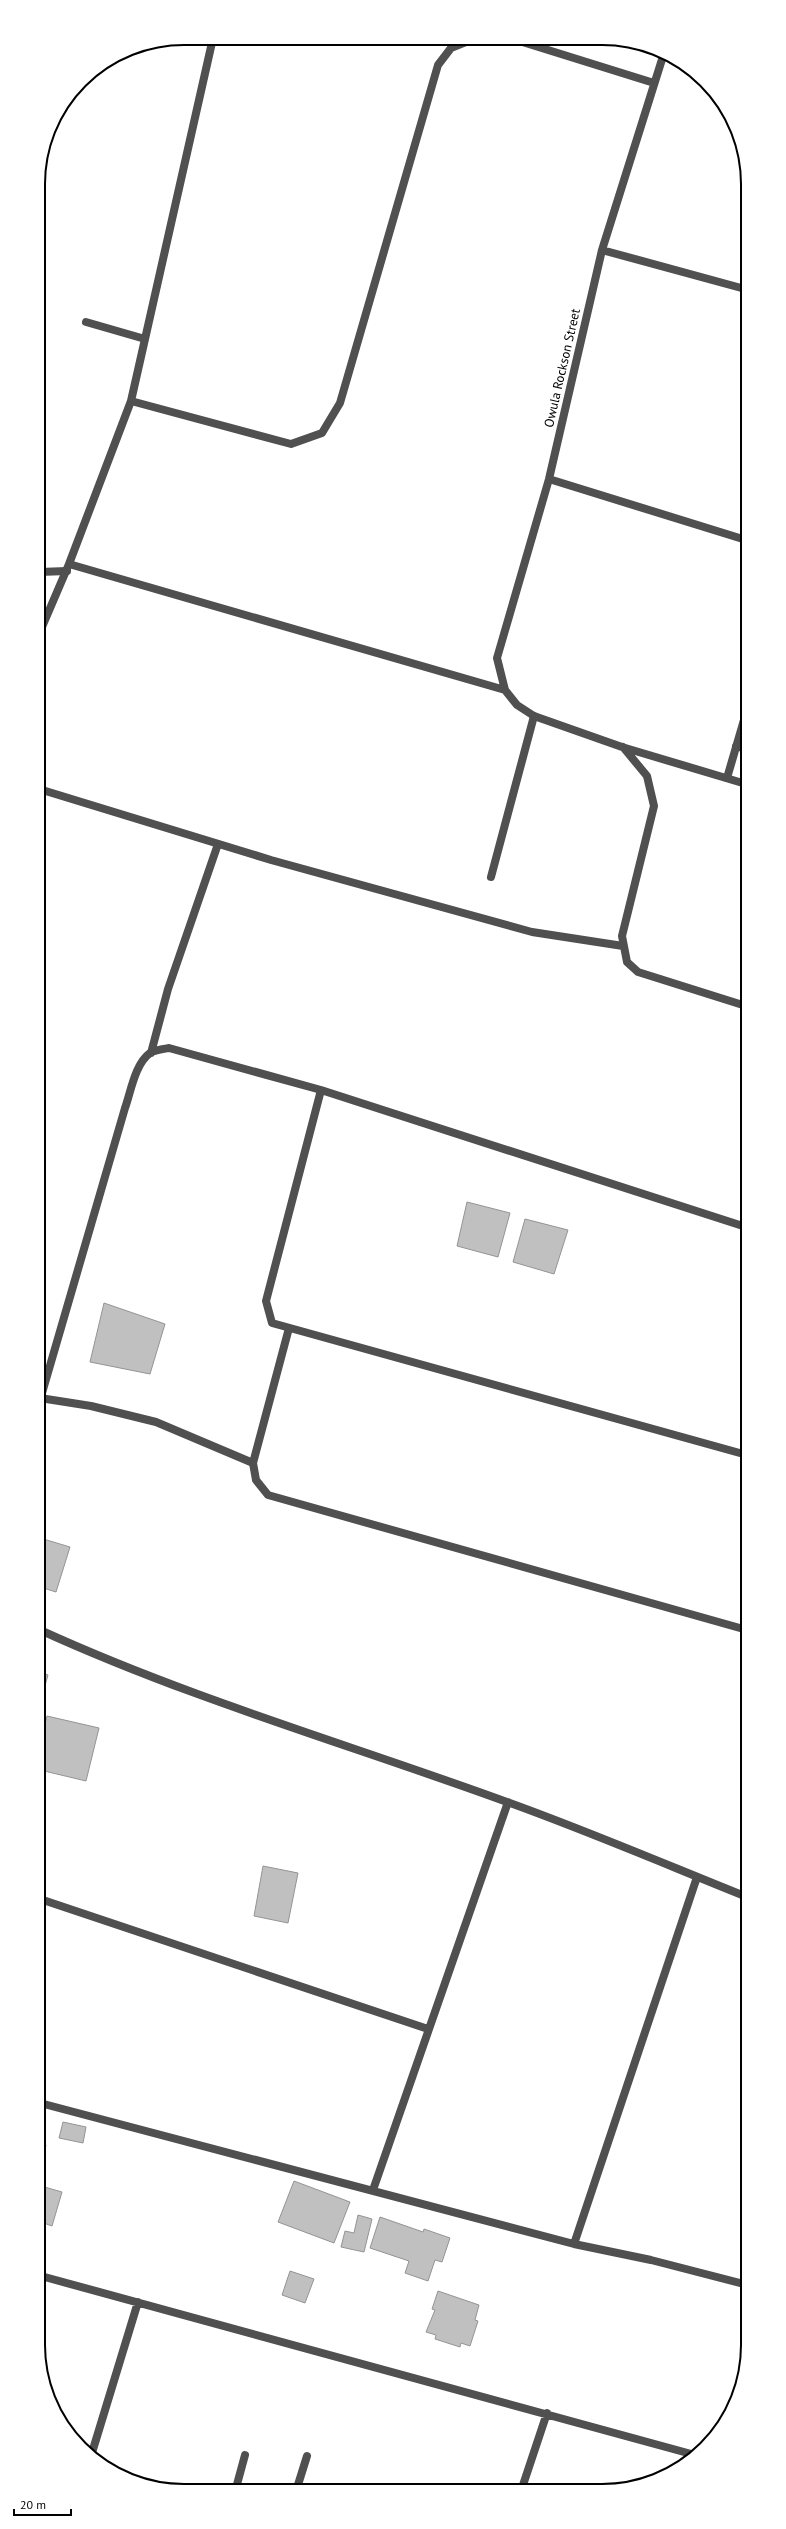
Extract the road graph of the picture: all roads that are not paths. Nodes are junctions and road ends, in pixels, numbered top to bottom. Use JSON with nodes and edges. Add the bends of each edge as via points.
{"nodes":[{"id":1,"x":211,"y":45,"type":"edge"},
{"id":2,"x":458,"y":45,"type":"edge"},
{"id":3,"x":532,"y":45,"type":"edge"},
{"id":4,"x":662,"y":59,"type":"edge"},
{"id":5,"x":654,"y":83,"type":"junction"},
{"id":6,"x":602,"y":250,"type":"junction"},
{"id":7,"x":741,"y":288,"type":"edge"},
{"id":8,"x":86,"y":322,"type":"dead end"},
{"id":9,"x":145,"y":339,"type":"junction"},
{"id":10,"x":131,"y":400,"type":"junction"},
{"id":11,"x":549,"y":479,"type":"junction"},
{"id":12,"x":741,"y":538,"type":"edge"},
{"id":13,"x":68,"y":568,"type":"junction"},
{"id":14,"x":45,"y":571,"type":"edge"},
{"id":15,"x":45,"y":620,"type":"edge"},
{"id":16,"x":505,"y":690,"type":"junction"},
{"id":17,"x":534,"y":716,"type":"junction"},
{"id":18,"x":741,"y":730,"type":"edge"},
{"id":19,"x":736,"y":746,"type":"junction"},
{"id":20,"x":622,"y":747,"type":"junction"},
{"id":21,"x":741,"y":748,"type":"edge"},
{"id":22,"x":727,"y":778,"type":"junction"},
{"id":23,"x":741,"y":782,"type":"edge"},
{"id":24,"x":45,"y":791,"type":"edge"},
{"id":25,"x":218,"y":844,"type":"junction"},
{"id":26,"x":491,"y":877,"type":"dead end"},
{"id":27,"x":623,"y":946,"type":"junction"},
{"id":28,"x":741,"y":1004,"type":"edge"},
{"id":29,"x":151,"y":1053,"type":"junction"},
{"id":30,"x":321,"y":1090,"type":"junction"},
{"id":31,"x":741,"y":1225,"type":"edge"},
{"id":32,"x":289,"y":1328,"type":"junction"},
{"id":33,"x":45,"y":1382,"type":"edge"},
{"id":34,"x":45,"y":1400,"type":"edge"},
{"id":35,"x":741,"y":1453,"type":"edge"},
{"id":36,"x":254,"y":1463,"type":"junction"},
{"id":37,"x":741,"y":1628,"type":"edge"},
{"id":38,"x":45,"y":1632,"type":"edge"},
{"id":39,"x":508,"y":1802,"type":"junction"},
{"id":40,"x":697,"y":1877,"type":"junction"},
{"id":41,"x":741,"y":1895,"type":"edge"},
{"id":42,"x":45,"y":1901,"type":"edge"},
{"id":43,"x":428,"y":2029,"type":"junction"},
{"id":44,"x":45,"y":2104,"type":"edge"},
{"id":45,"x":372,"y":2190,"type":"junction"},
{"id":46,"x":574,"y":2244,"type":"junction"},
{"id":47,"x":45,"y":2277,"type":"edge"},
{"id":48,"x":741,"y":2283,"type":"edge"},
{"id":49,"x":138,"y":2302,"type":"junction"},
{"id":50,"x":547,"y":2413,"type":"junction"},
{"id":51,"x":93,"y":2449,"type":"edge"},
{"id":52,"x":689,"y":2453,"type":"edge"},
{"id":53,"x":245,"y":2455,"type":"dead end"},
{"id":54,"x":307,"y":2456,"type":"dead end"},
{"id":55,"x":237,"y":2484,"type":"edge"},
{"id":56,"x":298,"y":2484,"type":"edge"},
{"id":57,"x":523,"y":2484,"type":"edge"}],
"edges":[{"from":1,"to":9,"type":"street"},
{"from":2,"to":10,"type":"street","via":[[451,48],[438,65],[340,403],[322,433],[291,444]]},
{"from":3,"to":5,"type":"street"},
{"from":4,"to":5,"type":"street","name":"Owula Rockson Street"},
{"from":5,"to":6,"type":"street","name":"Owula Rockson Street"},
{"from":6,"to":7,"type":"street"},
{"from":6,"to":11,"type":"street","name":"Owula Rockson Street"},
{"from":8,"to":9,"type":"street"},
{"from":9,"to":10,"type":"street"},
{"from":10,"to":13,"type":"street"},
{"from":11,"to":12,"type":"street"},
{"from":11,"to":16,"type":"street","name":"Owula Rockson Street","via":[[497,658]]},
{"from":13,"to":14,"type":"street"},
{"from":13,"to":15,"type":"street"},
{"from":13,"to":16,"type":"street"},
{"from":16,"to":17,"type":"street","via":[[517,705]]},
{"from":17,"to":20,"type":"street"},
{"from":17,"to":26,"type":"street"},
{"from":18,"to":19,"type":"street"},
{"from":19,"to":21,"type":"street"},
{"from":19,"to":22,"type":"street"},
{"from":20,"to":22,"type":"street"},
{"from":20,"to":27,"type":"street","via":[[647,776],[654,806],[622,936]]},
{"from":22,"to":23,"type":"street"},
{"from":24,"to":25,"type":"street"},
{"from":25,"to":27,"type":"street","via":[[532,932]]},
{"from":25,"to":29,"type":"street","via":[[168,989]]},
{"from":27,"to":28,"type":"street","via":[[627,962],[638,972]]},
{"from":29,"to":30,"type":"street","via":[[169,1048],[185,1051]]},
{"from":29,"to":33,"type":"street","via":[[141,1064],[125,1108]]},
{"from":30,"to":31,"type":"street"},
{"from":30,"to":32,"type":"street","via":[[266,1301],[272,1323]]},
{"from":32,"to":35,"type":"street"},
{"from":32,"to":36,"type":"street"},
{"from":34,"to":36,"type":"street","via":[[91,1406],[156,1422]]},
{"from":36,"to":37,"type":"street","via":[[256,1480],[268,1495]]},
{"from":38,"to":39,"type":"street","via":[[92,1653],[295,1729]]},
{"from":39,"to":40,"type":"street"},
{"from":39,"to":43,"type":"street"},
{"from":40,"to":41,"type":"street"},
{"from":40,"to":46,"type":"street"},
{"from":42,"to":43,"type":"street"},
{"from":43,"to":45,"type":"street"},
{"from":44,"to":45,"type":"street"},
{"from":45,"to":46,"type":"street"},
{"from":46,"to":48,"type":"street","via":[[651,2260]]},
{"from":47,"to":49,"type":"street"},
{"from":49,"to":50,"type":"street","via":[[272,2341]]},
{"from":49,"to":51,"type":"street"},
{"from":50,"to":52,"type":"street"},
{"from":50,"to":57,"type":"street"},
{"from":53,"to":55,"type":"street"},
{"from":54,"to":56,"type":"street"}]}
